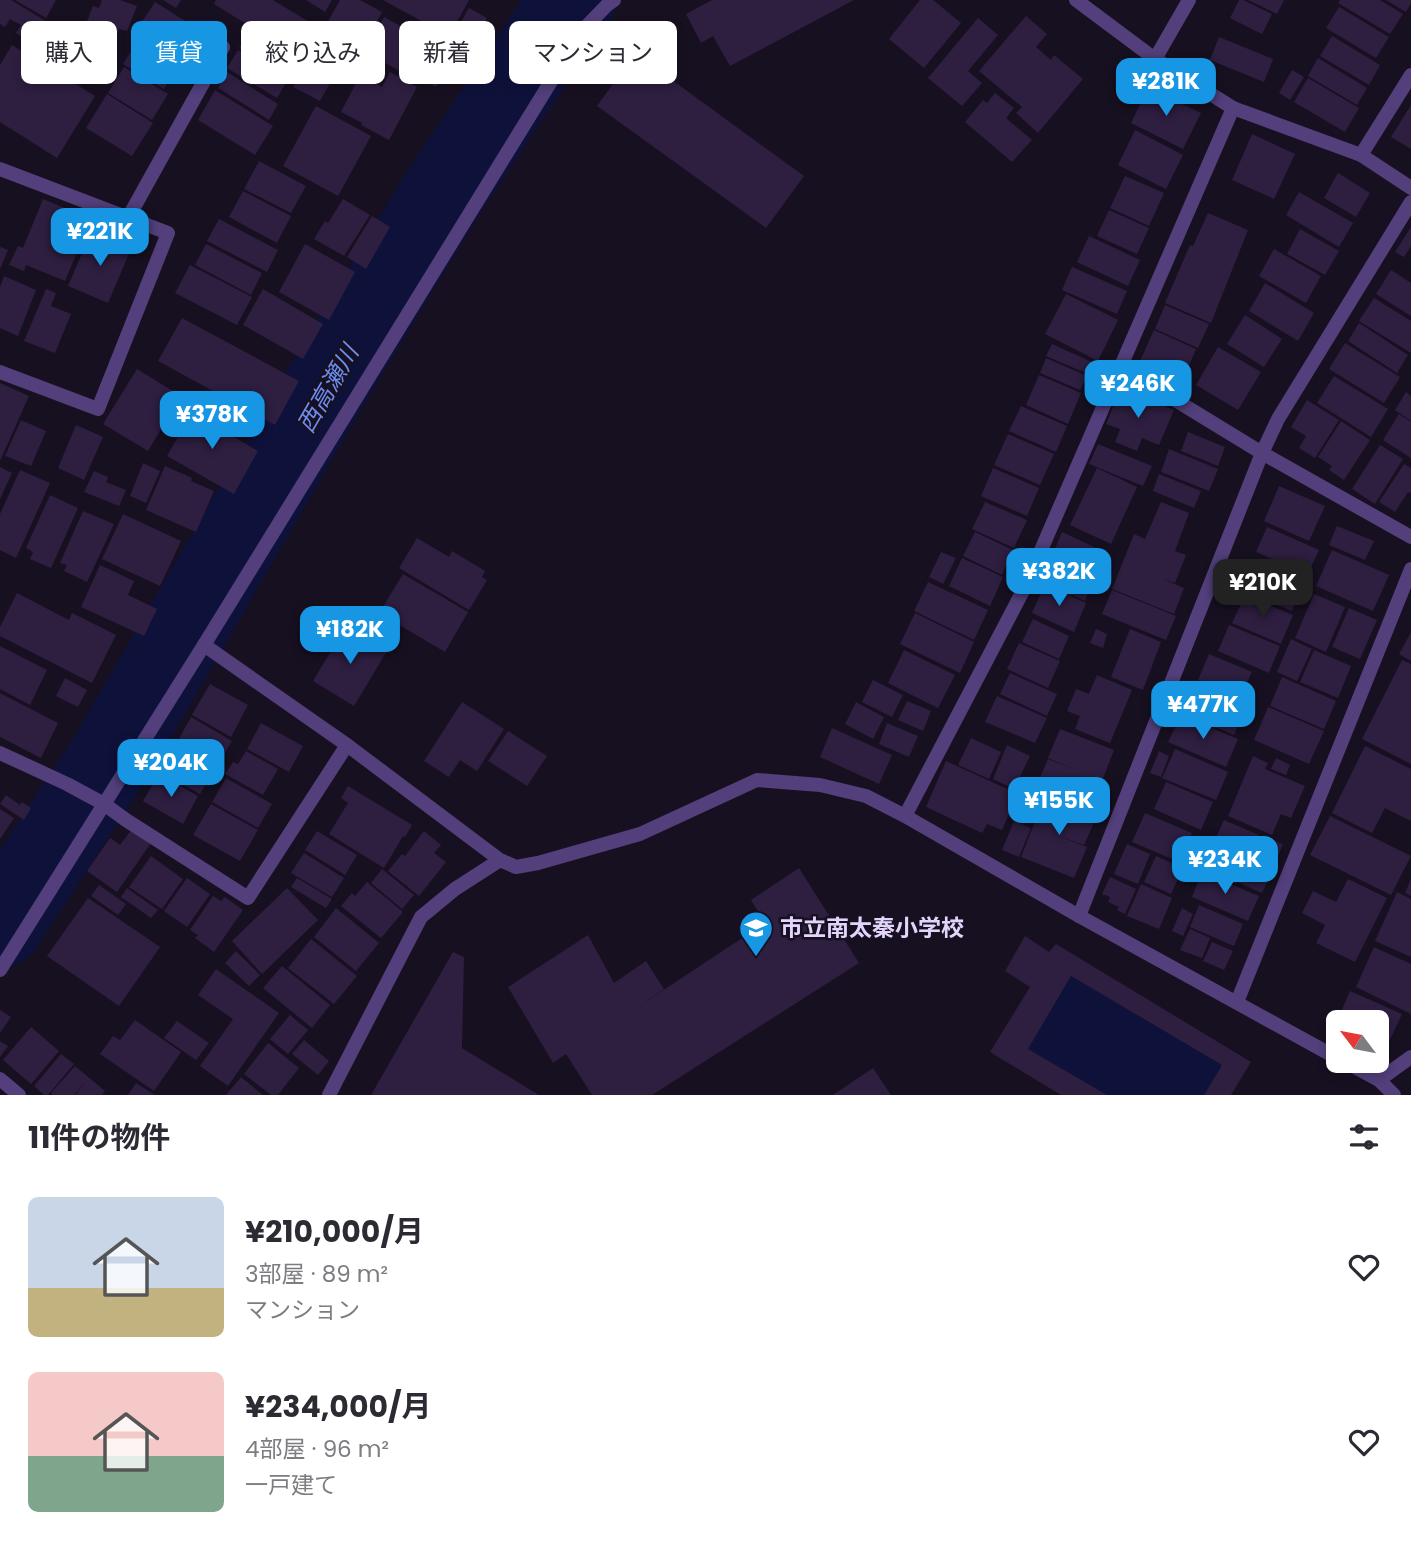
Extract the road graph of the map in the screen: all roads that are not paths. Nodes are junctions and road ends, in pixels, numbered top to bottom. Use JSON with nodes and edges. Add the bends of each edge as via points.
{"nodes":[{"id":1,"x":1076,"y":0,"type":"edge"},
{"id":2,"x":1189,"y":0,"type":"edge"},
{"id":3,"x":607,"y":2,"type":"edge"},
{"id":4,"x":1155,"y":59,"type":"junction"},
{"id":5,"x":1411,"y":75,"type":"edge"},
{"id":6,"x":202,"y":84,"type":"edge"},
{"id":7,"x":1233,"y":108,"type":"junction"},
{"id":8,"x":1362,"y":155,"type":"junction"},
{"id":9,"x":0,"y":169,"type":"edge"},
{"id":10,"x":1411,"y":188,"type":"edge"},
{"id":11,"x":1411,"y":202,"type":"edge"},
{"id":12,"x":128,"y":218,"type":"junction"},
{"id":13,"x":0,"y":372,"type":"edge"},
{"id":14,"x":1119,"y":372,"type":"junction"},
{"id":15,"x":1262,"y":453,"type":"junction"},
{"id":16,"x":1411,"y":537,"type":"edge"},
{"id":17,"x":1411,"y":569,"type":"edge"},
{"id":18,"x":204,"y":645,"type":"junction"},
{"id":19,"x":347,"y":745,"type":"junction"},
{"id":20,"x":0,"y":753,"type":"edge"},
{"id":21,"x":104,"y":804,"type":"junction"},
{"id":22,"x":905,"y":816,"type":"junction"},
{"id":23,"x":500,"y":860,"type":"junction"},
{"id":24,"x":1079,"y":916,"type":"junction"},
{"id":25,"x":0,"y":970,"type":"edge"},
{"id":26,"x":1237,"y":1002,"type":"junction"},
{"id":27,"x":1326,"y":1052,"type":"edge"},
{"id":28,"x":1411,"y":1057,"type":"edge"},
{"id":29,"x":1365,"y":1073,"type":"edge"},
{"id":30,"x":0,"y":1079,"type":"edge"},
{"id":31,"x":1379,"y":1080,"type":"junction"},
{"id":32,"x":19,"y":1095,"type":"edge"},
{"id":33,"x":329,"y":1095,"type":"edge"},
{"id":34,"x":1394,"y":1095,"type":"edge"}],
"edges":[{"from":1,"to":4,"type":"street"},
{"from":2,"to":4,"type":"street"},
{"from":3,"to":18,"type":"street","via":[[582,32]]},
{"from":4,"to":7,"type":"street"},
{"from":5,"to":8,"type":"street"},
{"from":6,"to":12,"type":"street"},
{"from":7,"to":8,"type":"street"},
{"from":7,"to":14,"type":"street"},
{"from":8,"to":10,"type":"street"},
{"from":9,"to":12,"type":"street"},
{"from":11,"to":15,"type":"street","via":[[1278,419]]},
{"from":12,"to":13,"type":"street","via":[[168,233],[98,409]]},
{"from":14,"to":15,"type":"street"},
{"from":14,"to":22,"type":"street","via":[[1026,587]]},
{"from":15,"to":16,"type":"street"},
{"from":15,"to":24,"type":"street"},
{"from":17,"to":26,"type":"street"},
{"from":18,"to":19,"type":"street"},
{"from":18,"to":21,"type":"street"},
{"from":19,"to":21,"type":"street","via":[[248,898]]},
{"from":19,"to":23,"type":"street"},
{"from":20,"to":21,"type":"street"},
{"from":21,"to":25,"type":"street"},
{"from":22,"to":23,"type":"street","via":[[866,796],[820,785],[757,780],[640,834],[516,867]]},
{"from":22,"to":24,"type":"street"},
{"from":23,"to":33,"type":"street","via":[[421,917]]},
{"from":24,"to":26,"type":"street"},
{"from":26,"to":27,"type":"street"},
{"from":28,"to":31,"type":"street"},
{"from":29,"to":31,"type":"street"},
{"from":30,"to":32,"type":"street"},
{"from":31,"to":34,"type":"street"}]}
